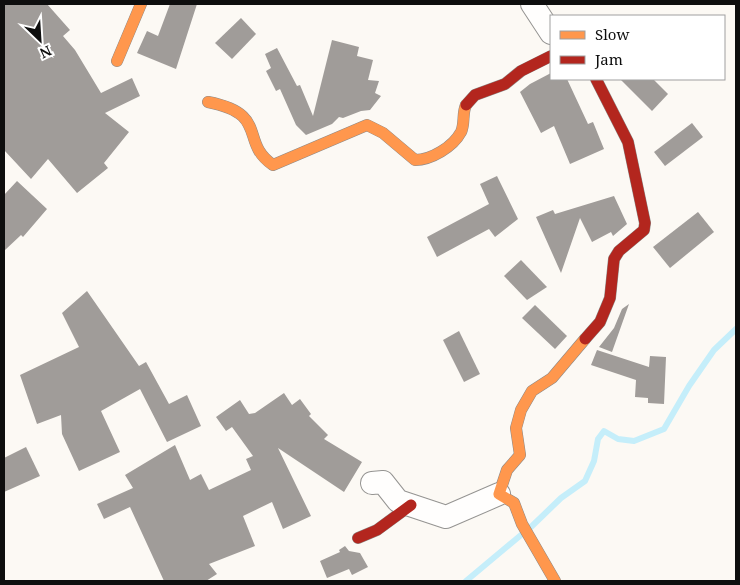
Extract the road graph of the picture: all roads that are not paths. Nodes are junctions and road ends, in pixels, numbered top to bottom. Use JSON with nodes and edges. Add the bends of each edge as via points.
{"nodes":[{"id":1,"x":141,"y":4,"type":"edge"},
{"id":2,"x":532,"y":4,"type":"edge"},
{"id":3,"x":550,"y":31,"type":"edge"},
{"id":4,"x":550,"y":56,"type":"edge"},
{"id":5,"x":117,"y":61,"type":"dead end"},
{"id":6,"x":597,"y":80,"type":"edge"},
{"id":7,"x":208,"y":102,"type":"dead end"},
{"id":8,"x":372,"y":483,"type":"dead end"},
{"id":9,"x":499,"y":494,"type":"junction"},
{"id":10,"x":411,"y":505,"type":"junction"},
{"id":11,"x":358,"y":538,"type":"dead end"},
{"id":12,"x":555,"y":581,"type":"edge"}],
"edges":[{"from":1,"to":5,"type":"street"},
{"from":2,"to":3,"type":"street"},
{"from":4,"to":7,"type":"street","via":[[521,71],[505,84],[475,95],[464,107],[463,126],[458,136],[443,150],[422,160],[414,160],[383,133],[367,125],[273,165],[262,153],[243,114]]},
{"from":6,"to":9,"type":"street","via":[[628,142],[644,230],[614,259],[610,298],[600,322],[552,378],[532,391],[521,410],[516,428],[520,455],[507,470]]},
{"from":8,"to":10,"type":"street","via":[[383,482],[398,501]]},
{"from":9,"to":10,"type":"street","via":[[446,517]]},
{"from":9,"to":12,"type":"street","via":[[514,502],[522,524]]},
{"from":10,"to":11,"type":"street","via":[[377,530]]}]}
